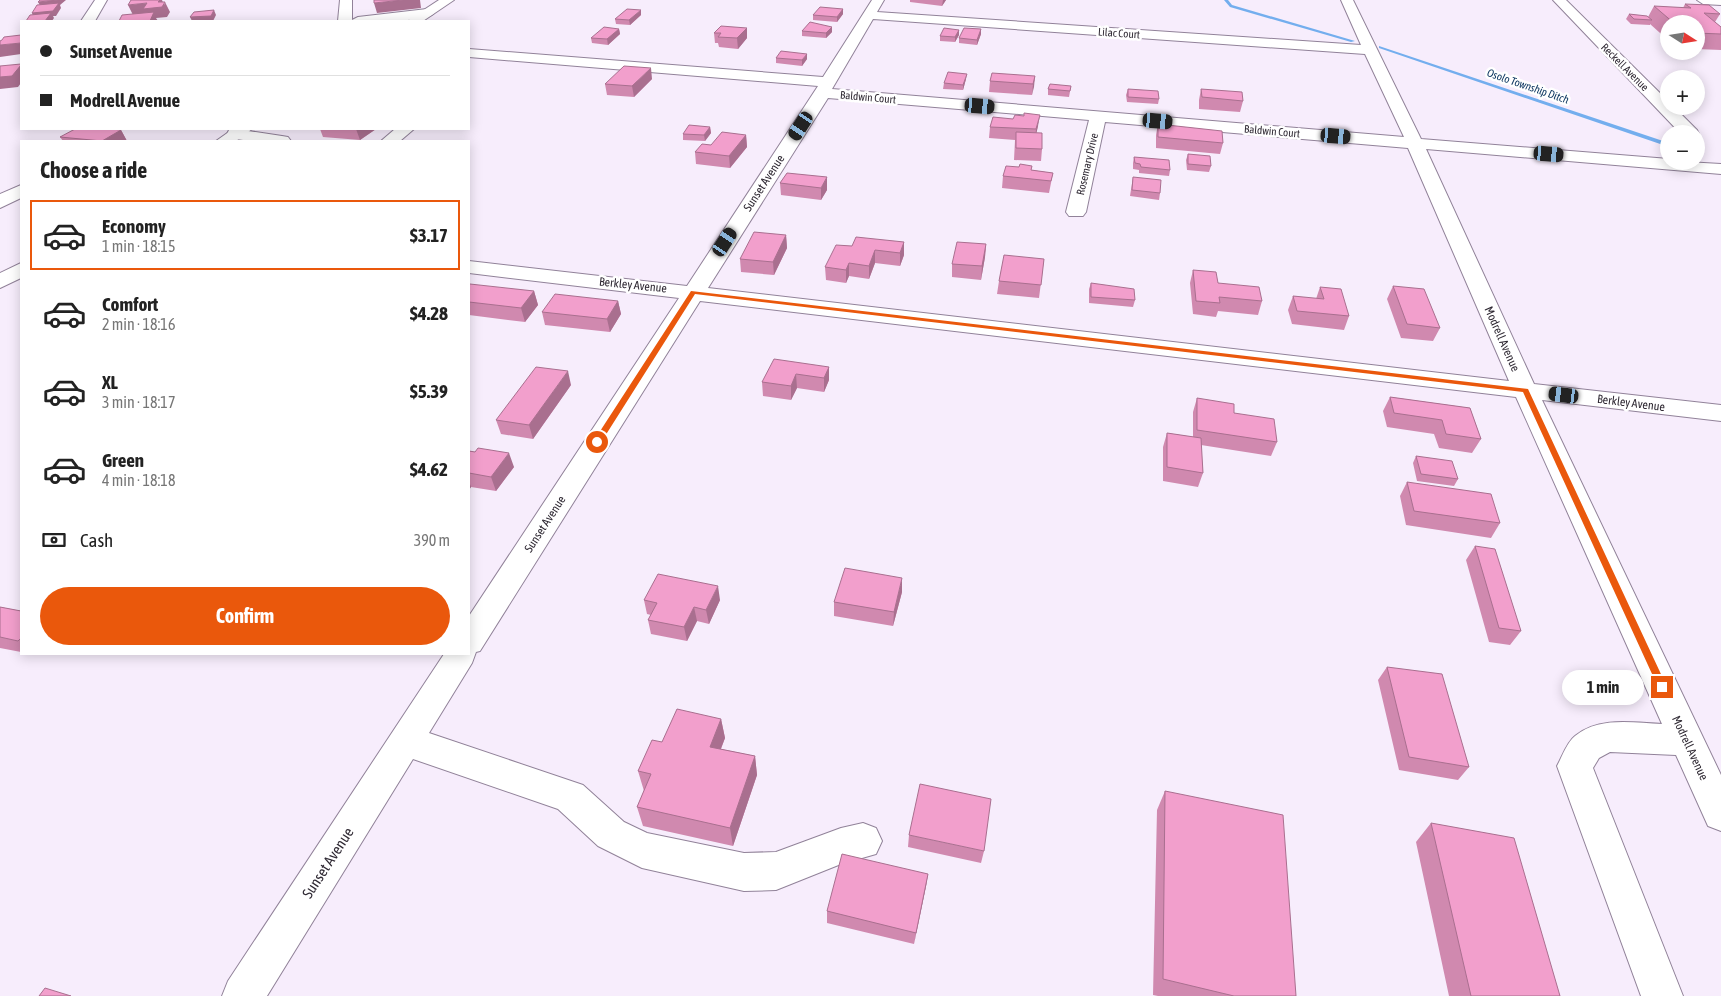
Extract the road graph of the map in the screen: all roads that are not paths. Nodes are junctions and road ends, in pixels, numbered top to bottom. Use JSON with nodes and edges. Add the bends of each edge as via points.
{"nodes":[{"id":1,"x":101,"y":0,"type":"edge"},
{"id":2,"x":346,"y":0,"type":"edge"},
{"id":3,"x":448,"y":0,"type":"edge"},
{"id":4,"x":1346,"y":0,"type":"edge"},
{"id":5,"x":1559,"y":0,"type":"edge"},
{"id":6,"x":1703,"y":0,"type":"edge"},
{"id":7,"x":1721,"y":1,"type":"edge"},
{"id":8,"x":874,"y":8,"type":"edge"},
{"id":9,"x":427,"y":13,"type":"junction"},
{"id":10,"x":89,"y":20,"type":"edge"},
{"id":11,"x":345,"y":20,"type":"edge"},
{"id":12,"x":367,"y":20,"type":"edge"},
{"id":13,"x":416,"y":20,"type":"edge"},
{"id":14,"x":1370,"y":50,"type":"junction"},
{"id":15,"x":470,"y":53,"type":"edge"},
{"id":16,"x":825,"y":88,"type":"junction"},
{"id":17,"x":1098,"y":116,"type":"junction"},
{"id":18,"x":1682,"y":125,"type":"edge"},
{"id":19,"x":217,"y":130,"type":"edge"},
{"id":20,"x":405,"y":130,"type":"edge"},
{"id":21,"x":235,"y":134,"type":"edge"},
{"id":22,"x":286,"y":138,"type":"edge"},
{"id":23,"x":390,"y":140,"type":"edge"},
{"id":24,"x":1415,"y":143,"type":"junction"},
{"id":25,"x":1705,"y":148,"type":"edge"},
{"id":26,"x":1721,"y":164,"type":"edge"},
{"id":27,"x":1721,"y":169,"type":"edge"},
{"id":28,"x":20,"y":191,"type":"edge"},
{"id":29,"x":0,"y":202,"type":"edge"},
{"id":30,"x":1076,"y":212,"type":"dead end"},
{"id":31,"x":470,"y":267,"type":"edge"},
{"id":32,"x":20,"y":270,"type":"edge"},
{"id":33,"x":0,"y":282,"type":"edge"},
{"id":34,"x":693,"y":292,"type":"junction"},
{"id":35,"x":1525,"y":390,"type":"junction"},
{"id":36,"x":1721,"y":413,"type":"edge"},
{"id":37,"x":470,"y":640,"type":"edge"},
{"id":38,"x":460,"y":655,"type":"edge"},
{"id":39,"x":1687,"y":740,"type":"junction"},
{"id":40,"x":406,"y":741,"type":"junction"},
{"id":41,"x":1721,"y":814,"type":"edge"},
{"id":42,"x":864,"y":841,"type":"dead end"},
{"id":43,"x":242,"y":996,"type":"edge"},
{"id":44,"x":1662,"y":996,"type":"edge"}],
"edges":[{"from":1,"to":10,"type":"street"},
{"from":2,"to":11,"type":"street"},
{"from":3,"to":9,"type":"street"},
{"from":4,"to":14,"type":"street","name":"Modrell Avenue"},
{"from":5,"to":18,"type":"street","name":"Reckell Avenue"},
{"from":6,"to":7,"type":"street"},
{"from":8,"to":14,"type":"street","name":"Lilac Court"},
{"from":8,"to":16,"type":"street","name":"Sunset Avenue"},
{"from":9,"to":12,"type":"street"},
{"from":9,"to":13,"type":"street"},
{"from":14,"to":24,"type":"street","name":"Modrell Avenue"},
{"from":15,"to":16,"type":"street","name":"Baldwin Court"},
{"from":16,"to":17,"type":"street","name":"Baldwin Court"},
{"from":16,"to":34,"type":"street","name":"Sunset Avenue"},
{"from":17,"to":24,"type":"street","name":"Baldwin Court"},
{"from":17,"to":30,"type":"street","name":"Rosemary Drive"},
{"from":19,"to":21,"type":"street"},
{"from":20,"to":23,"type":"street"},
{"from":21,"to":22,"type":"street"},
{"from":24,"to":27,"type":"street","name":"Baldwin Court"},
{"from":24,"to":35,"type":"street","name":"Modrell Avenue"},
{"from":25,"to":26,"type":"street","name":"Reckell Avenue"},
{"from":28,"to":29,"type":"street"},
{"from":31,"to":34,"type":"street","name":"Berkley Avenue"},
{"from":32,"to":33,"type":"street"},
{"from":34,"to":35,"type":"street","name":"Berkley Avenue"},
{"from":34,"to":37,"type":"street","name":"Sunset Avenue"},
{"from":35,"to":36,"type":"street","name":"Berkley Avenue"},
{"from":35,"to":39,"type":"street","name":"Modrell Avenue"},
{"from":38,"to":40,"type":"street","name":"Sunset Avenue"},
{"from":39,"to":41,"type":"street","name":"Modrell Avenue"},
{"from":39,"to":44,"type":"street","via":[[1606,737],[1587,747],[1575,766]]},
{"from":40,"to":42,"type":"street","via":[[570,797],[611,834],[642,850],[744,872],[776,871],[841,846]]},
{"from":40,"to":43,"type":"street","name":"Sunset Avenue"}]}
